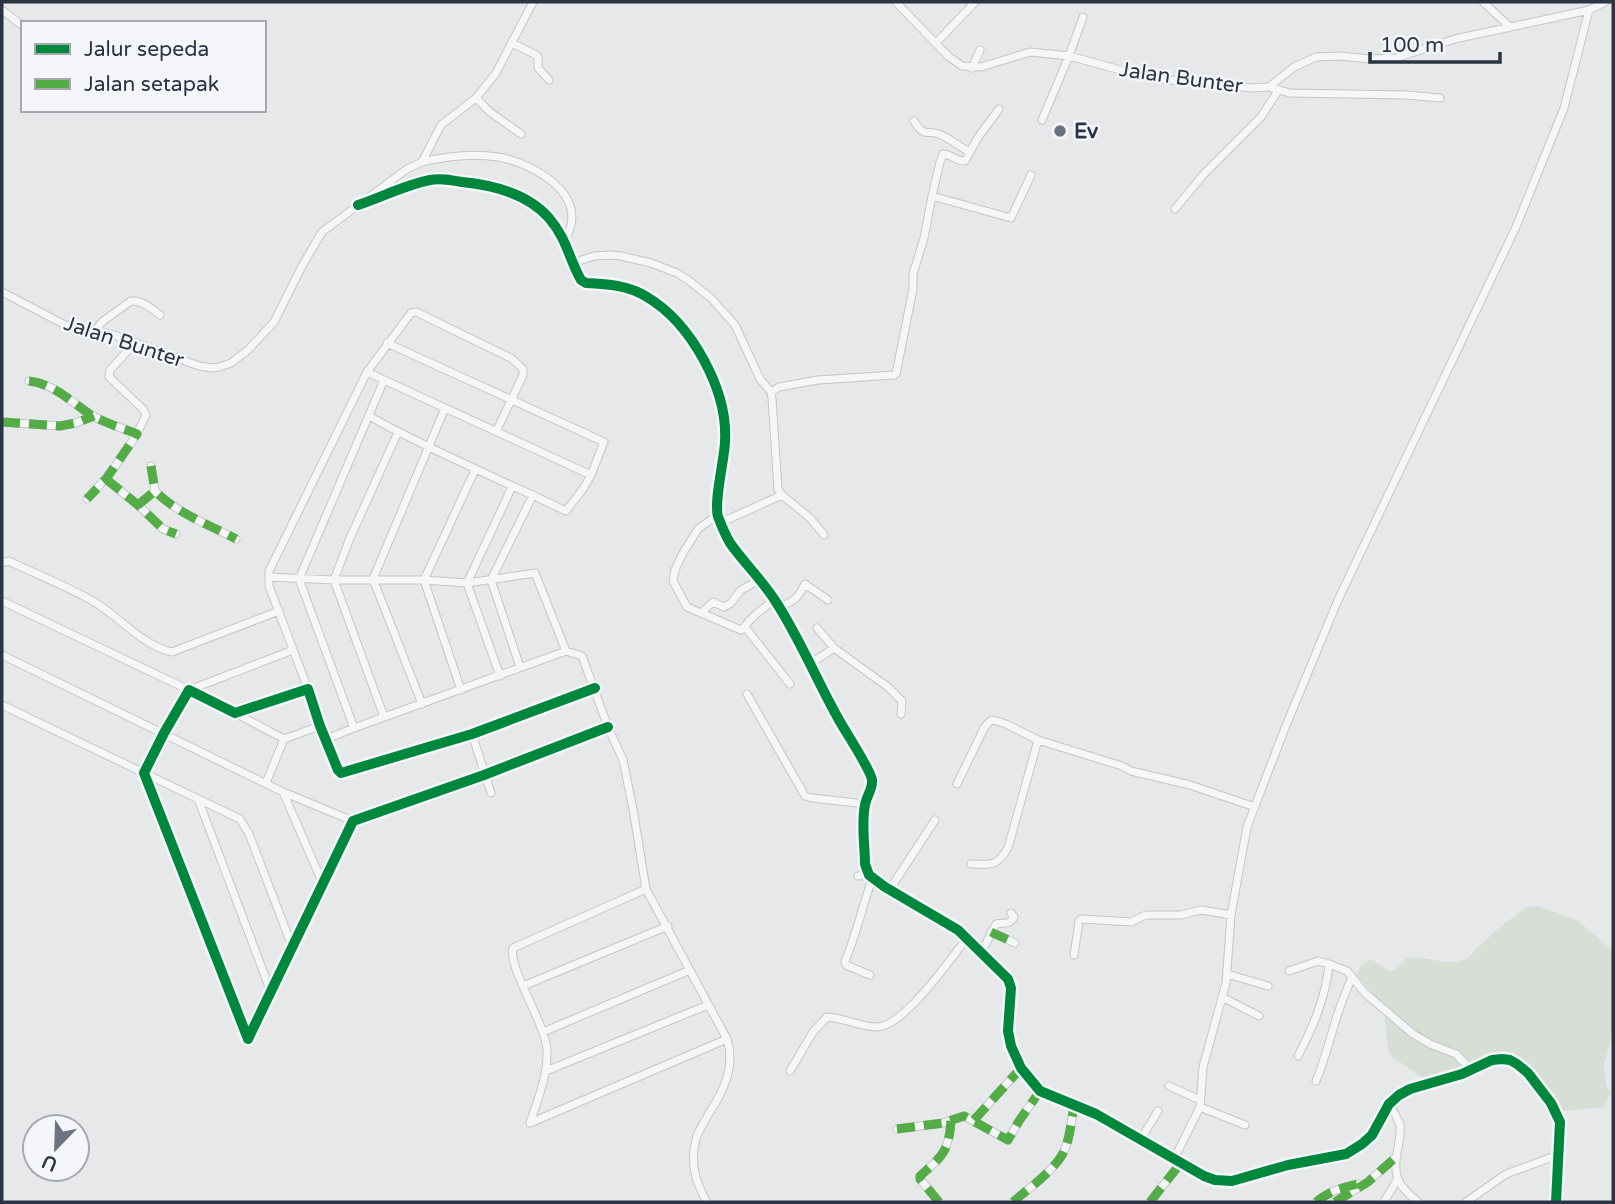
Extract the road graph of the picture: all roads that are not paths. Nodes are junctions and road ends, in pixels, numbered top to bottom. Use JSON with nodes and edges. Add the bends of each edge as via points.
{"nodes":[{"id":1,"x":533,"y":2,"type":"edge"},
{"id":2,"x":896,"y":2,"type":"edge"},
{"id":3,"x":975,"y":2,"type":"edge"},
{"id":4,"x":1483,"y":2,"type":"edge"},
{"id":5,"x":1605,"y":2,"type":"edge"},
{"id":6,"x":2,"y":10,"type":"edge"},
{"id":7,"x":1589,"y":10,"type":"junction"},
{"id":8,"x":1083,"y":17,"type":"dead end"},
{"id":9,"x":21,"y":24,"type":"edge"},
{"id":10,"x":1510,"y":27,"type":"junction"},
{"id":11,"x":512,"y":43,"type":"junction"},
{"id":12,"x":936,"y":43,"type":"junction"},
{"id":13,"x":980,"y":50,"type":"dead end"},
{"id":14,"x":1069,"y":56,"type":"junction"},
{"id":15,"x":972,"y":68,"type":"junction"},
{"id":16,"x":549,"y":80,"type":"dead end"},
{"id":17,"x":1269,"y":87,"type":"junction"},
{"id":18,"x":1278,"y":91,"type":"junction"},
{"id":19,"x":476,"y":98,"type":"junction"},
{"id":20,"x":1440,"y":98,"type":"dead end"},
{"id":21,"x":999,"y":109,"type":"dead end"},
{"id":22,"x":1042,"y":120,"type":"dead end"},
{"id":23,"x":914,"y":121,"type":"dead end"},
{"id":24,"x":522,"y":134,"type":"dead end"},
{"id":25,"x":970,"y":152,"type":"junction"},
{"id":26,"x":422,"y":162,"type":"junction"},
{"id":27,"x":1031,"y":175,"type":"dead end"},
{"id":28,"x":932,"y":196,"type":"junction"},
{"id":29,"x":358,"y":205,"type":"junction"},
{"id":30,"x":1175,"y":209,"type":"dead end"},
{"id":31,"x":565,"y":240,"type":"junction"},
{"id":32,"x":573,"y":264,"type":"junction"},
{"id":33,"x":2,"y":292,"type":"edge"},
{"id":34,"x":160,"y":315,"type":"dead end"},
{"id":35,"x":94,"y":330,"type":"junction"},
{"id":36,"x":387,"y":342,"type":"junction"},
{"id":37,"x":135,"y":344,"type":"junction"},
{"id":38,"x":367,"y":372,"type":"junction"},
{"id":39,"x":384,"y":380,"type":"junction"},
{"id":40,"x":29,"y":381,"type":"dead end"},
{"id":41,"x":771,"y":392,"type":"junction"},
{"id":42,"x":512,"y":399,"type":"junction"},
{"id":43,"x":444,"y":408,"type":"junction"},
{"id":44,"x":94,"y":416,"type":"junction"},
{"id":45,"x":369,"y":416,"type":"junction"},
{"id":46,"x":2,"y":422,"type":"edge"},
{"id":47,"x":398,"y":432,"type":"junction"},
{"id":48,"x":496,"y":432,"type":"junction"},
{"id":49,"x":137,"y":434,"type":"junction"},
{"id":50,"x":428,"y":447,"type":"junction"},
{"id":51,"x":151,"y":466,"type":"dead end"},
{"id":52,"x":475,"y":470,"type":"junction"},
{"id":53,"x":591,"y":475,"type":"junction"},
{"id":54,"x":106,"y":479,"type":"junction"},
{"id":55,"x":512,"y":487,"type":"junction"},
{"id":56,"x":155,"y":491,"type":"junction"},
{"id":57,"x":533,"y":495,"type":"junction"},
{"id":58,"x":782,"y":495,"type":"junction"},
{"id":59,"x":87,"y":499,"type":"dead end"},
{"id":60,"x":138,"y":505,"type":"junction"},
{"id":61,"x":718,"y":519,"type":"junction"},
{"id":62,"x":176,"y":534,"type":"dead end"},
{"id":63,"x":824,"y":534,"type":"dead end"},
{"id":64,"x":236,"y":539,"type":"dead end"},
{"id":65,"x":2,"y":563,"type":"edge"},
{"id":66,"x":269,"y":577,"type":"junction"},
{"id":67,"x":299,"y":579,"type":"junction"},
{"id":68,"x":373,"y":579,"type":"junction"},
{"id":69,"x":761,"y":579,"type":"junction"},
{"id":70,"x":334,"y":580,"type":"junction"},
{"id":71,"x":424,"y":580,"type":"junction"},
{"id":72,"x":491,"y":580,"type":"junction"},
{"id":73,"x":467,"y":583,"type":"junction"},
{"id":74,"x":828,"y":600,"type":"dead end"},
{"id":75,"x":2,"y":601,"type":"edge"},
{"id":76,"x":777,"y":603,"type":"junction"},
{"id":77,"x":279,"y":611,"type":"junction"},
{"id":78,"x":701,"y":613,"type":"junction"},
{"id":79,"x":745,"y":627,"type":"junction"},
{"id":80,"x":817,"y":628,"type":"dead end"},
{"id":81,"x":834,"y":648,"type":"junction"},
{"id":82,"x":293,"y":650,"type":"junction"},
{"id":83,"x":566,"y":651,"type":"junction"},
{"id":84,"x":2,"y":655,"type":"edge"},
{"id":85,"x":810,"y":664,"type":"junction"},
{"id":86,"x":520,"y":667,"type":"junction"},
{"id":87,"x":500,"y":676,"type":"junction"},
{"id":88,"x":790,"y":684,"type":"dead end"},
{"id":89,"x":595,"y":688,"type":"junction"},
{"id":90,"x":308,"y":689,"type":"junction"},
{"id":91,"x":189,"y":690,"type":"junction"},
{"id":92,"x":461,"y":690,"type":"junction"},
{"id":93,"x":747,"y":694,"type":"dead end"},
{"id":94,"x":422,"y":704,"type":"junction"},
{"id":95,"x":2,"y":705,"type":"edge"},
{"id":96,"x":234,"y":713,"type":"junction"},
{"id":97,"x":901,"y":714,"type":"dead end"},
{"id":98,"x":384,"y":717,"type":"junction"},
{"id":99,"x":320,"y":726,"type":"junction"},
{"id":100,"x":354,"y":727,"type":"junction"},
{"id":101,"x":608,"y":727,"type":"junction"},
{"id":102,"x":164,"y":733,"type":"junction"},
{"id":103,"x":472,"y":734,"type":"junction"},
{"id":104,"x":284,"y":739,"type":"junction"},
{"id":105,"x":326,"y":739,"type":"junction"},
{"id":106,"x":1038,"y":740,"type":"junction"},
{"id":107,"x":144,"y":773,"type":"junction"},
{"id":108,"x":484,"y":775,"type":"junction"},
{"id":109,"x":266,"y":783,"type":"junction"},
{"id":110,"x":957,"y":784,"type":"dead end"},
{"id":111,"x":283,"y":792,"type":"junction"},
{"id":112,"x":491,"y":793,"type":"dead end"},
{"id":113,"x":198,"y":798,"type":"junction"},
{"id":114,"x":865,"y":804,"type":"junction"},
{"id":115,"x":1255,"y":807,"type":"junction"},
{"id":116,"x":935,"y":820,"type":"dead end"},
{"id":117,"x":352,"y":821,"type":"junction"},
{"id":118,"x":971,"y":864,"type":"dead end"},
{"id":119,"x":858,"y":876,"type":"dead end"},
{"id":120,"x":871,"y":876,"type":"junction"},
{"id":121,"x":323,"y":884,"type":"junction"},
{"id":122,"x":646,"y":889,"type":"junction"},
{"id":123,"x":890,"y":889,"type":"junction"},
{"id":124,"x":1011,"y":913,"type":"dead end"},
{"id":125,"x":1231,"y":915,"type":"junction"},
{"id":126,"x":668,"y":926,"type":"junction"},
{"id":127,"x":991,"y":932,"type":"junction"},
{"id":128,"x":967,"y":938,"type":"junction"},
{"id":129,"x":1015,"y":943,"type":"dead end"},
{"id":130,"x":292,"y":946,"type":"junction"},
{"id":131,"x":981,"y":950,"type":"junction"},
{"id":132,"x":1074,"y":956,"type":"dead end"},
{"id":133,"x":1329,"y":964,"type":"junction"},
{"id":134,"x":690,"y":970,"type":"junction"},
{"id":135,"x":1289,"y":971,"type":"dead end"},
{"id":136,"x":1227,"y":974,"type":"junction"},
{"id":137,"x":870,"y":975,"type":"dead end"},
{"id":138,"x":1352,"y":978,"type":"junction"},
{"id":139,"x":523,"y":986,"type":"junction"},
{"id":140,"x":1268,"y":986,"type":"dead end"},
{"id":141,"x":271,"y":992,"type":"junction"},
{"id":142,"x":1222,"y":997,"type":"junction"},
{"id":143,"x":708,"y":1005,"type":"junction"},
{"id":144,"x":1259,"y":1016,"type":"dead end"},
{"id":145,"x":543,"y":1032,"type":"junction"},
{"id":146,"x":727,"y":1039,"type":"junction"},
{"id":147,"x":1298,"y":1056,"type":"dead end"},
{"id":148,"x":1021,"y":1068,"type":"junction"},
{"id":149,"x":1471,"y":1070,"type":"junction"},
{"id":150,"x":546,"y":1071,"type":"junction"},
{"id":151,"x":790,"y":1071,"type":"dead end"},
{"id":152,"x":1316,"y":1081,"type":"dead end"},
{"id":153,"x":1169,"y":1086,"type":"dead end"},
{"id":154,"x":1040,"y":1091,"type":"junction"},
{"id":155,"x":1200,"y":1103,"type":"junction"},
{"id":156,"x":1389,"y":1104,"type":"junction"},
{"id":157,"x":1074,"y":1106,"type":"junction"},
{"id":158,"x":1158,"y":1111,"type":"dead end"},
{"id":159,"x":951,"y":1120,"type":"junction"},
{"id":160,"x":974,"y":1120,"type":"junction"},
{"id":161,"x":1245,"y":1125,"type":"dead end"},
{"id":162,"x":897,"y":1129,"type":"dead end"},
{"id":163,"x":1141,"y":1139,"type":"junction"},
{"id":164,"x":1558,"y":1155,"type":"junction"},
{"id":165,"x":1396,"y":1157,"type":"junction"},
{"id":166,"x":1177,"y":1162,"type":"junction"},
{"id":167,"x":1397,"y":1180,"type":"junction"},
{"id":168,"x":1368,"y":1182,"type":"junction"},
{"id":169,"x":1350,"y":1193,"type":"junction"},
{"id":170,"x":707,"y":1202,"type":"edge"},
{"id":171,"x":939,"y":1202,"type":"edge"},
{"id":172,"x":1013,"y":1202,"type":"edge"},
{"id":173,"x":1150,"y":1202,"type":"edge"},
{"id":174,"x":1316,"y":1202,"type":"edge"},
{"id":175,"x":1335,"y":1202,"type":"edge"},
{"id":176,"x":1345,"y":1202,"type":"edge"},
{"id":177,"x":1384,"y":1202,"type":"edge"},
{"id":178,"x":1418,"y":1202,"type":"edge"},
{"id":179,"x":1466,"y":1202,"type":"edge"},
{"id":180,"x":1556,"y":1202,"type":"edge"}],
"edges":[{"from":1,"to":11,"type":"street"},
{"from":2,"to":12,"type":"street"},
{"from":3,"to":12,"type":"street"},
{"from":4,"to":10,"type":"street"},
{"from":5,"to":7,"type":"street","name":"Jalan Bunter"},
{"from":6,"to":9,"type":"street"},
{"from":7,"to":10,"type":"street","name":"Jalan Bunter"},
{"from":7,"to":115,"type":"street","via":[[1564,108],[1516,227],[1338,600]]},
{"from":8,"to":14,"type":"street"},
{"from":10,"to":17,"type":"street","name":"Jalan Bunter","via":[[1396,58],[1316,58],[1294,67]]},
{"from":11,"to":16,"type":"street","via":[[536,55],[538,68]]},
{"from":11,"to":19,"type":"street"},
{"from":12,"to":15,"type":"street","via":[[956,62]]},
{"from":13,"to":15,"type":"street"},
{"from":14,"to":15,"type":"street","name":"Jalan Bunter","via":[[1030,52]]},
{"from":14,"to":17,"type":"street","name":"Jalan Bunter","via":[[1150,78]]},
{"from":14,"to":22,"type":"street"},
{"from":17,"to":18,"type":"street"},
{"from":18,"to":20,"type":"street"},
{"from":18,"to":30,"type":"street","via":[[1261,117]]},
{"from":19,"to":24,"type":"street"},
{"from":19,"to":26,"type":"street","via":[[440,125]]},
{"from":21,"to":25,"type":"street"},
{"from":23,"to":25,"type":"street","via":[[925,133],[939,134]]},
{"from":25,"to":28,"type":"street","via":[[963,161],[943,154]]},
{"from":26,"to":29,"type":"street","name":"Jalan Bunter"},
{"from":26,"to":31,"type":"street","via":[[457,156],[499,157],[543,174],[563,193],[570,209],[571,226]]},
{"from":27,"to":28,"type":"street","via":[[1011,218]]},
{"from":28,"to":41,"type":"street","via":[[896,373],[818,380]]},
{"from":29,"to":31,"type":"street","via":[[433,180],[477,183],[508,191],[540,209]]},
{"from":29,"to":37,"type":"street","name":"Jalan Bunter","via":[[322,232],[274,322],[230,363],[199,366]]},
{"from":31,"to":32,"type":"street"},
{"from":32,"to":41,"type":"street","via":[[594,256],[621,256],[688,279],[735,325],[760,379]]},
{"from":32,"to":61,"type":"street","via":[[584,282],[622,286],[648,297],[679,323],[706,362],[726,436]]},
{"from":33,"to":35,"type":"street","name":"Jalan Bunter","via":[[71,328]]},
{"from":34,"to":35,"type":"street","via":[[131,301]]},
{"from":35,"to":37,"type":"street","name":"Jalan Bunter"},
{"from":36,"to":38,"type":"street"},
{"from":36,"to":42,"type":"street"},
{"from":36,"to":42,"type":"street","via":[[416,312],[512,358],[523,374]]},
{"from":37,"to":49,"type":"street","via":[[109,377],[145,412]]},
{"from":38,"to":39,"type":"street"},
{"from":38,"to":66,"type":"street"},
{"from":39,"to":43,"type":"street"},
{"from":39,"to":45,"type":"street"},
{"from":40,"to":44,"type":"street","via":[[61,392]]},
{"from":41,"to":58,"type":"street"},
{"from":42,"to":48,"type":"street"},
{"from":42,"to":53,"type":"street","via":[[604,442]]},
{"from":43,"to":48,"type":"street"},
{"from":43,"to":50,"type":"street"},
{"from":44,"to":46,"type":"street","via":[[60,426]]},
{"from":44,"to":49,"type":"street"},
{"from":45,"to":47,"type":"street"},
{"from":45,"to":67,"type":"street"},
{"from":47,"to":50,"type":"street"},
{"from":47,"to":70,"type":"street"},
{"from":48,"to":53,"type":"street"},
{"from":49,"to":54,"type":"street"},
{"from":50,"to":52,"type":"street"},
{"from":50,"to":68,"type":"street"},
{"from":51,"to":56,"type":"street"},
{"from":52,"to":55,"type":"street"},
{"from":52,"to":71,"type":"street"},
{"from":53,"to":57,"type":"street","via":[[566,511]]},
{"from":54,"to":59,"type":"street"},
{"from":54,"to":60,"type":"street"},
{"from":55,"to":57,"type":"street"},
{"from":55,"to":73,"type":"street"},
{"from":56,"to":60,"type":"street"},
{"from":56,"to":64,"type":"street","via":[[168,505]]},
{"from":57,"to":72,"type":"street"},
{"from":58,"to":61,"type":"street"},
{"from":58,"to":63,"type":"street"},
{"from":60,"to":62,"type":"street"},
{"from":61,"to":69,"type":"street","via":[[729,541]]},
{"from":61,"to":78,"type":"street","via":[[698,529],[674,575],[687,607]]},
{"from":65,"to":77,"type":"street","via":[[9,561],[95,603],[172,652]]},
{"from":66,"to":67,"type":"street"},
{"from":66,"to":77,"type":"street"},
{"from":67,"to":70,"type":"street"},
{"from":67,"to":100,"type":"street"},
{"from":68,"to":70,"type":"street"},
{"from":68,"to":71,"type":"street"},
{"from":68,"to":94,"type":"street"},
{"from":69,"to":76,"type":"street"},
{"from":69,"to":78,"type":"street","via":[[724,607],[713,602]]},
{"from":70,"to":98,"type":"street"},
{"from":71,"to":73,"type":"street"},
{"from":71,"to":92,"type":"street"},
{"from":72,"to":73,"type":"street"},
{"from":72,"to":83,"type":"street","via":[[535,573]]},
{"from":72,"to":86,"type":"street"},
{"from":73,"to":87,"type":"street"},
{"from":74,"to":76,"type":"street","via":[[807,584],[796,599]]},
{"from":75,"to":91,"type":"street"},
{"from":76,"to":79,"type":"street","via":[[762,609]]},
{"from":76,"to":85,"type":"street"},
{"from":77,"to":82,"type":"street"},
{"from":78,"to":79,"type":"street","via":[[741,630]]},
{"from":79,"to":88,"type":"street"},
{"from":80,"to":81,"type":"street"},
{"from":81,"to":85,"type":"street"},
{"from":81,"to":97,"type":"street","via":[[888,687],[902,701]]},
{"from":82,"to":90,"type":"street"},
{"from":82,"to":91,"type":"street"},
{"from":83,"to":86,"type":"street"},
{"from":83,"to":89,"type":"street","via":[[582,656]]},
{"from":84,"to":102,"type":"street"},
{"from":85,"to":114,"type":"street","via":[[871,775]]},
{"from":86,"to":87,"type":"street"},
{"from":87,"to":92,"type":"street"},
{"from":89,"to":101,"type":"street"},
{"from":89,"to":103,"type":"street"},
{"from":90,"to":96,"type":"street"},
{"from":90,"to":99,"type":"street"},
{"from":91,"to":96,"type":"street"},
{"from":91,"to":102,"type":"street"},
{"from":92,"to":94,"type":"street"},
{"from":93,"to":114,"type":"street","via":[[805,796]]},
{"from":94,"to":98,"type":"street"},
{"from":95,"to":107,"type":"street"},
{"from":96,"to":104,"type":"street"},
{"from":98,"to":100,"type":"street"},
{"from":99,"to":104,"type":"street"},
{"from":99,"to":105,"type":"street"},
{"from":100,"to":105,"type":"street"},
{"from":101,"to":108,"type":"street"},
{"from":101,"to":122,"type":"street","via":[[623,760]]},
{"from":102,"to":107,"type":"street"},
{"from":102,"to":109,"type":"street"},
{"from":103,"to":105,"type":"street","via":[[341,773]]},
{"from":103,"to":108,"type":"street"},
{"from":104,"to":109,"type":"street"},
{"from":106,"to":110,"type":"street","via":[[992,720]]},
{"from":106,"to":115,"type":"street"},
{"from":106,"to":118,"type":"street","via":[[1008,848],[1000,861]]},
{"from":107,"to":113,"type":"street"},
{"from":107,"to":141,"type":"street","via":[[248,1039]]},
{"from":108,"to":112,"type":"street"},
{"from":108,"to":117,"type":"street"},
{"from":109,"to":111,"type":"street"},
{"from":111,"to":117,"type":"street"},
{"from":111,"to":121,"type":"street"},
{"from":113,"to":130,"type":"street","via":[[244,823]]},
{"from":113,"to":141,"type":"street"},
{"from":114,"to":120,"type":"street","via":[[865,864]]},
{"from":115,"to":125,"type":"street"},
{"from":116,"to":123,"type":"street"},
{"from":117,"to":121,"type":"street"},
{"from":119,"to":120,"type":"street"},
{"from":120,"to":123,"type":"street"},
{"from":120,"to":137,"type":"street","via":[[845,961]]},
{"from":121,"to":130,"type":"street"},
{"from":122,"to":126,"type":"street"},
{"from":122,"to":139,"type":"street","via":[[513,948]]},
{"from":123,"to":128,"type":"street"},
{"from":124,"to":127,"type":"street","via":[[1014,917],[1009,923],[996,924]]},
{"from":125,"to":132,"type":"street","via":[[1202,910],[1146,915],[1130,922],[1082,919]]},
{"from":125,"to":136,"type":"street"},
{"from":126,"to":134,"type":"street"},
{"from":126,"to":139,"type":"street"},
{"from":127,"to":129,"type":"street"},
{"from":127,"to":131,"type":"street"},
{"from":128,"to":131,"type":"street"},
{"from":128,"to":151,"type":"street","via":[[915,1003],[889,1025],[877,1028],[827,1017]]},
{"from":130,"to":141,"type":"street"},
{"from":131,"to":148,"type":"street","via":[[1009,979],[1008,1031]]},
{"from":133,"to":135,"type":"street","via":[[1312,962]]},
{"from":133,"to":138,"type":"street"},
{"from":133,"to":147,"type":"street","via":[[1320,1007]]},
{"from":134,"to":143,"type":"street"},
{"from":134,"to":145,"type":"street"},
{"from":136,"to":140,"type":"street"},
{"from":136,"to":142,"type":"street"},
{"from":138,"to":149,"type":"street","via":[[1413,1034],[1456,1054]]},
{"from":138,"to":152,"type":"street"},
{"from":139,"to":145,"type":"street"},
{"from":142,"to":144,"type":"street"},
{"from":142,"to":155,"type":"street","via":[[1203,1067]]},
{"from":143,"to":146,"type":"street"},
{"from":143,"to":150,"type":"street"},
{"from":145,"to":150,"type":"street"},
{"from":146,"to":150,"type":"street","via":[[530,1123]]},
{"from":146,"to":170,"type":"street","via":[[731,1064],[722,1094],[696,1139],[696,1183]]},
{"from":148,"to":154,"type":"street"},
{"from":148,"to":160,"type":"street"},
{"from":149,"to":156,"type":"street","via":[[1410,1089]]},
{"from":149,"to":164,"type":"street","via":[[1502,1059],[1528,1073],[1560,1122]]},
{"from":153,"to":155,"type":"street"},
{"from":154,"to":157,"type":"street"},
{"from":154,"to":160,"type":"street","via":[[1008,1140]]},
{"from":155,"to":161,"type":"street"},
{"from":155,"to":166,"type":"street"},
{"from":156,"to":165,"type":"street","via":[[1400,1125]]},
{"from":156,"to":166,"type":"street","via":[[1372,1135],[1346,1154],[1227,1181],[1203,1176]]},
{"from":157,"to":163,"type":"street"},
{"from":157,"to":172,"type":"street","via":[[1061,1156]]},
{"from":158,"to":163,"type":"street"},
{"from":159,"to":160,"type":"street","via":[[964,1116]]},
{"from":159,"to":162,"type":"street"},
{"from":159,"to":171,"type":"street","via":[[944,1152],[920,1176]]},
{"from":163,"to":166,"type":"street"},
{"from":164,"to":179,"type":"street","via":[[1506,1174]]},
{"from":164,"to":180,"type":"street"},
{"from":165,"to":167,"type":"street"},
{"from":165,"to":168,"type":"street"},
{"from":166,"to":173,"type":"street"},
{"from":167,"to":177,"type":"street"},
{"from":167,"to":178,"type":"street"},
{"from":168,"to":169,"type":"street"},
{"from":168,"to":174,"type":"street","via":[[1339,1188]]},
{"from":169,"to":175,"type":"street"},
{"from":169,"to":176,"type":"street"}]}
